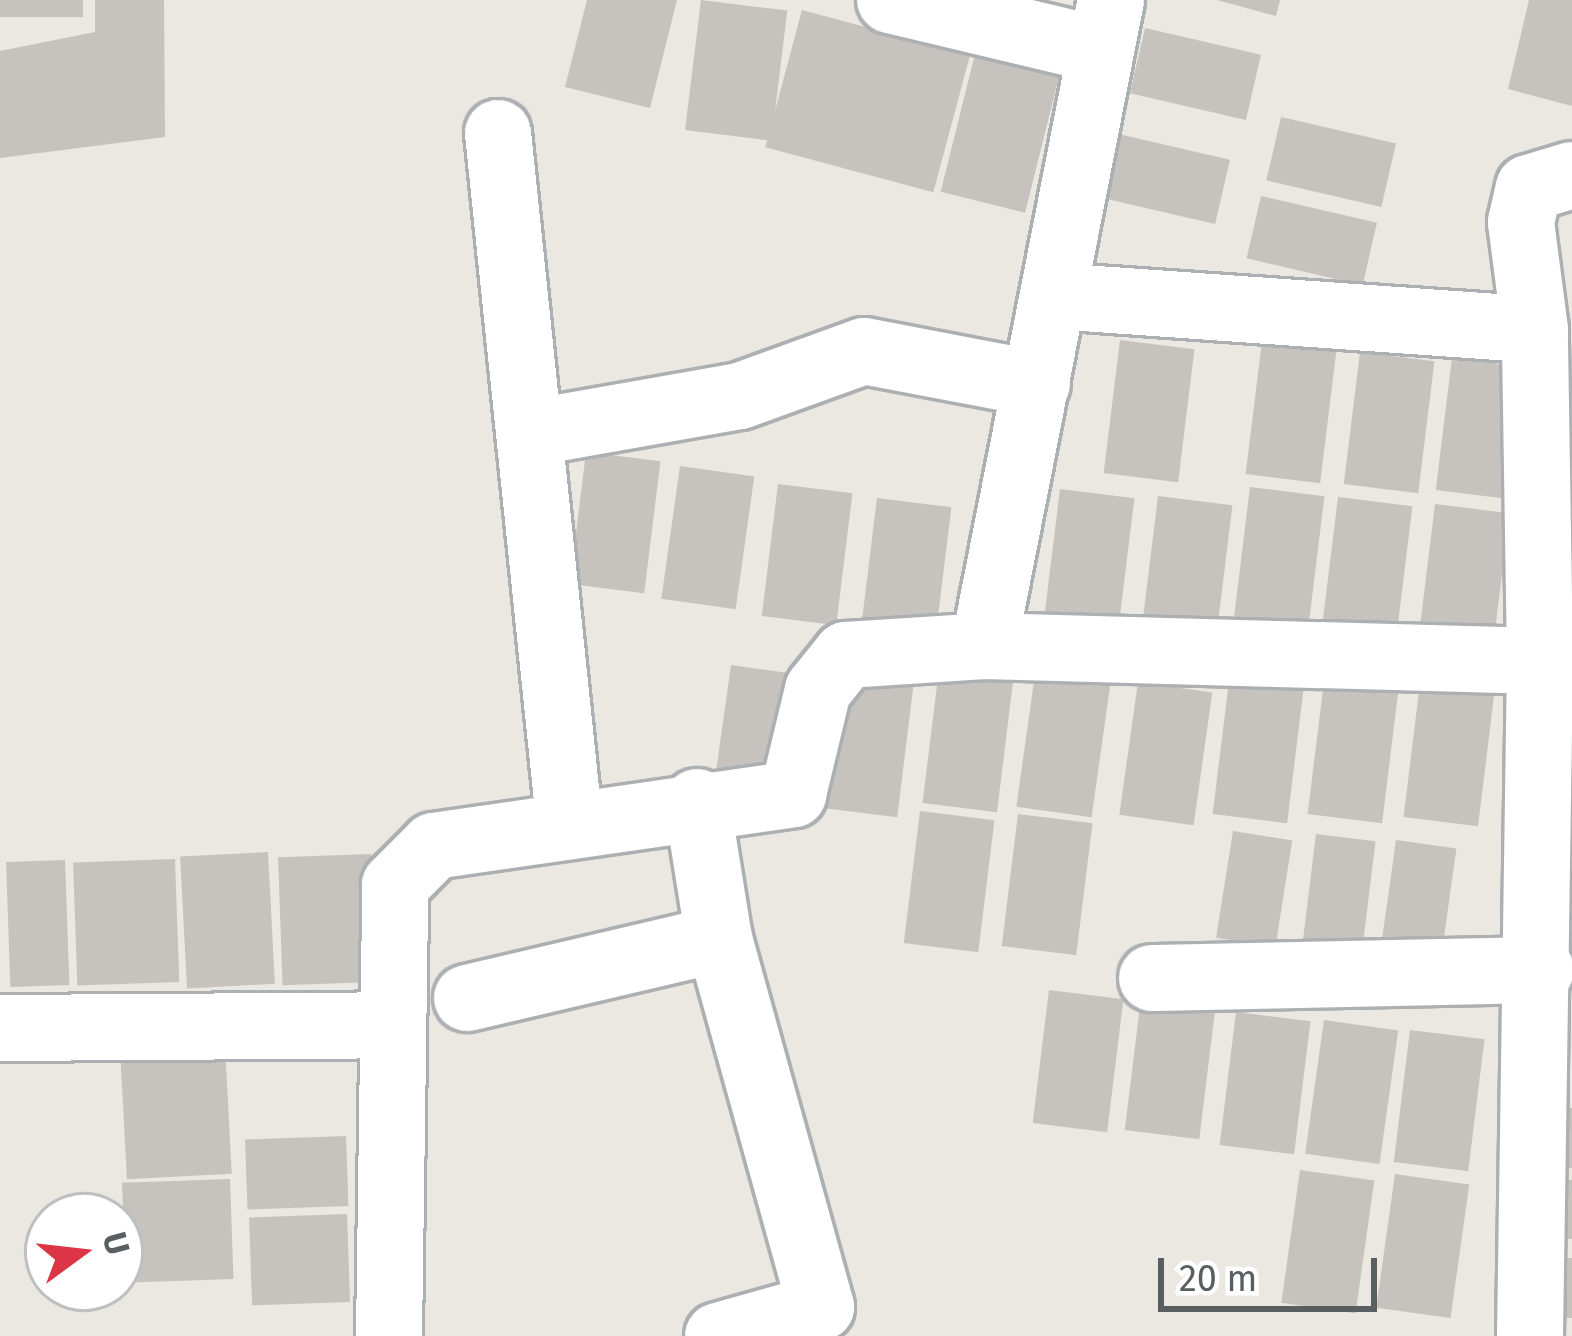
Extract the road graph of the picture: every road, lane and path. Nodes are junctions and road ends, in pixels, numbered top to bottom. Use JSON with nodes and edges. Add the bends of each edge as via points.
{"nodes":[{"id":1,"x":890,"y":0,"type":"edge"},
{"id":2,"x":1103,"y":25,"type":"edge"},
{"id":3,"x":498,"y":133,"type":"dead end"},
{"id":4,"x":1572,"y":175,"type":"edge"},
{"id":5,"x":1054,"y":296,"type":"junction"},
{"id":6,"x":1535,"y":330,"type":"junction"},
{"id":7,"x":1036,"y":383,"type":"junction"},
{"id":8,"x":530,"y":433,"type":"junction"},
{"id":9,"x":984,"y":646,"type":"junction"},
{"id":10,"x":1540,"y":662,"type":"junction"},
{"id":11,"x":698,"y":802,"type":"junction"},
{"id":12,"x":569,"y":819,"type":"junction"},
{"id":13,"x":719,"y":939,"type":"junction"},
{"id":14,"x":1541,"y":970,"type":"junction"},
{"id":15,"x":1152,"y":979,"type":"dead end"},
{"id":16,"x":467,"y":998,"type":"dead end"},
{"id":17,"x":392,"y":1025,"type":"junction"},
{"id":18,"x":0,"y":1028,"type":"edge"},
{"id":19,"x":825,"y":1321,"type":"edge"},
{"id":20,"x":389,"y":1336,"type":"edge"},
{"id":21,"x":718,"y":1336,"type":"edge"},
{"id":22,"x":1531,"y":1336,"type":"edge"}],
"edges":[{"from":1,"to":2,"type":"street"},
{"from":2,"to":5,"type":"street"},
{"from":3,"to":8,"type":"street"},
{"from":4,"to":6,"type":"street","via":[[1529,188],[1521,222]]},
{"from":5,"to":6,"type":"street"},
{"from":5,"to":7,"type":"street"},
{"from":6,"to":10,"type":"street"},
{"from":7,"to":8,"type":"street","via":[[864,351],[740,396]]},
{"from":7,"to":9,"type":"street"},
{"from":8,"to":12,"type":"street"},
{"from":9,"to":10,"type":"street"},
{"from":9,"to":11,"type":"street","via":[[846,655],[818,691],[793,794]]},
{"from":10,"to":14,"type":"street"},
{"from":11,"to":12,"type":"street"},
{"from":11,"to":13,"type":"street"},
{"from":12,"to":17,"type":"street","via":[[455,840],[415,861],[395,885]]},
{"from":13,"to":16,"type":"street"},
{"from":13,"to":19,"type":"street"},
{"from":14,"to":15,"type":"street"},
{"from":14,"to":22,"type":"street"},
{"from":17,"to":18,"type":"street"},
{"from":17,"to":20,"type":"street"},
{"from":19,"to":21,"type":"street"}]}
